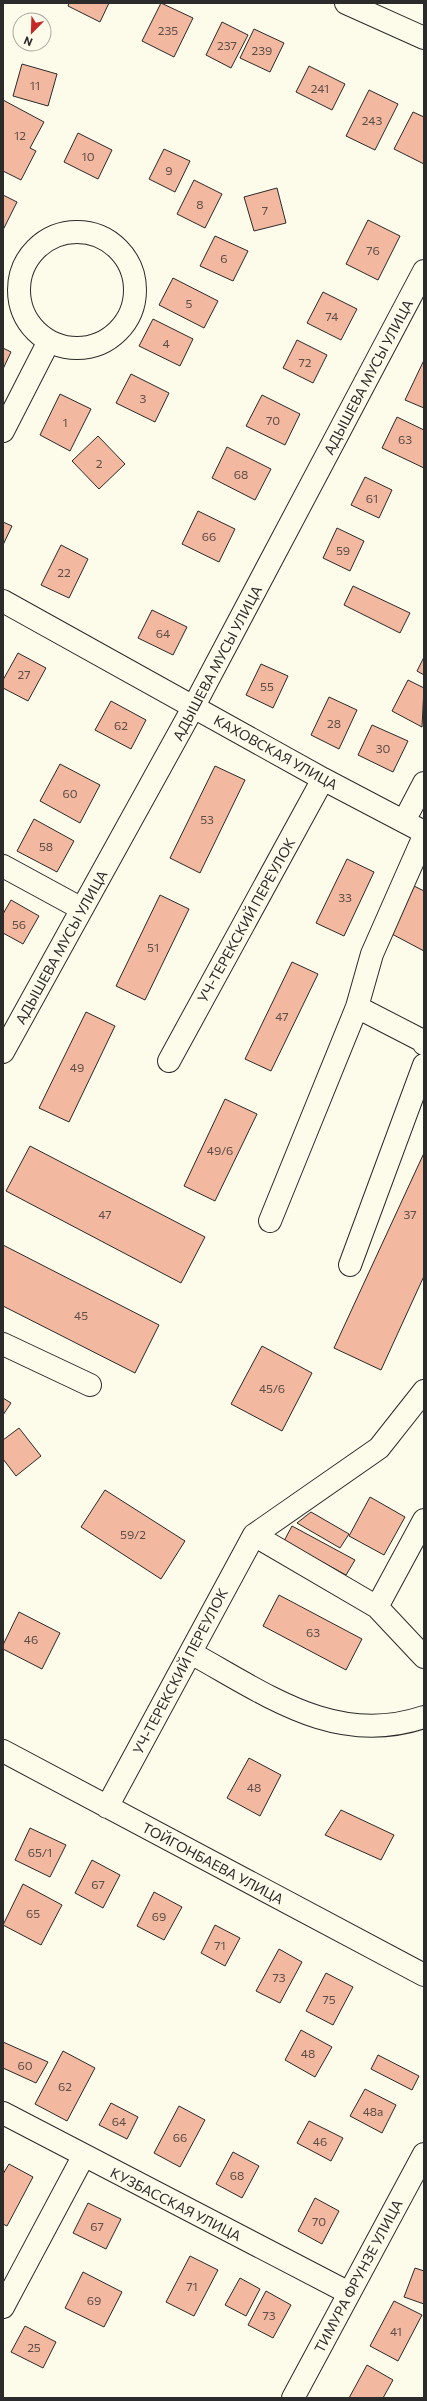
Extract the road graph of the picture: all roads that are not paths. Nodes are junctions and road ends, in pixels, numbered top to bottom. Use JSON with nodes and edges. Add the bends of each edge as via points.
{"nodes":[{"id":1,"x":346,"y":3,"type":"edge"},
{"id":2,"x":424,"y":38,"type":"edge"},
{"id":3,"x":424,"y":270,"type":"edge"},
{"id":4,"x":49,"y":341,"type":"junction"},
{"id":5,"x":3,"y":430,"type":"edge"},
{"id":6,"x":3,"y":601,"type":"edge"},
{"id":7,"x":194,"y":706,"type":"junction"},
{"id":8,"x":323,"y":779,"type":"junction"},
{"id":9,"x":424,"y":783,"type":"edge"},
{"id":10,"x":404,"y":821,"type":"junction"},
{"id":11,"x":424,"y":832,"type":"edge"},
{"id":12,"x":424,"y":836,"type":"edge"},
{"id":13,"x":3,"y":866,"type":"edge"},
{"id":14,"x":82,"y":909,"type":"junction"},
{"id":15,"x":357,"y":1007,"type":"junction"},
{"id":16,"x":424,"y":1044,"type":"edge"},
{"id":17,"x":3,"y":1052,"type":"edge"},
{"id":18,"x":169,"y":1061,"type":"dead end"},
{"id":19,"x":424,"y":1065,"type":"edge"},
{"id":20,"x":270,"y":1221,"type":"dead end"},
{"id":21,"x":350,"y":1265,"type":"dead end"},
{"id":22,"x":3,"y":1344,"type":"edge"},
{"id":23,"x":90,"y":1385,"type":"dead end"},
{"id":24,"x":424,"y":1391,"type":"edge"},
{"id":25,"x":424,"y":1520,"type":"edge"},
{"id":26,"x":254,"y":1535,"type":"junction"},
{"id":27,"x":377,"y":1607,"type":"junction"},
{"id":28,"x":191,"y":1653,"type":"junction"},
{"id":29,"x":424,"y":1657,"type":"edge"},
{"id":30,"x":424,"y":1717,"type":"edge"},
{"id":31,"x":3,"y":1751,"type":"edge"},
{"id":32,"x":107,"y":1807,"type":"junction"},
{"id":33,"x":424,"y":1975,"type":"edge"},
{"id":34,"x":3,"y":2113,"type":"edge"},
{"id":35,"x":424,"y":2154,"type":"edge"},
{"id":36,"x":83,"y":2157,"type":"junction"},
{"id":37,"x":349,"y":2293,"type":"junction"},
{"id":38,"x":3,"y":2307,"type":"edge"},
{"id":39,"x":292,"y":2398,"type":"edge"}],
"edges":[{"from":1,"to":2,"type":"street"},
{"from":3,"to":7,"type":"street","name":"АДЫШЕВА МУСЫ УЛИЦА"},
{"from":4,"to":4,"type":"street","via":[[68,348],[101,343],[118,332],[130,315],[135,297],[132,269],[121,252],[103,237],[83,232],[63,233],[50,238],[34,250],[23,267],[19,288],[21,308],[31,326]]},
{"from":4,"to":5,"type":"street"},
{"from":6,"to":7,"type":"street","name":"КАХОВСКАЯ УЛИЦА"},
{"from":7,"to":8,"type":"street","name":"КАХОВСКАЯ УЛИЦА"},
{"from":7,"to":14,"type":"street","name":"АДЫШЕВА МУСЫ УЛИЦА"},
{"from":8,"to":10,"type":"street","name":"КАХОВСКАЯ УЛИЦА"},
{"from":8,"to":18,"type":"street","name":"УЧ-ТЕРЕКСКИЙ ПЕРЕУЛОК"},
{"from":9,"to":10,"type":"street"},
{"from":10,"to":11,"type":"street","name":"КАХОВСКАЯ УЛИЦА"},
{"from":12,"to":15,"type":"street","via":[[372,954]]},
{"from":13,"to":14,"type":"street"},
{"from":14,"to":17,"type":"street","name":"АДЫШЕВА МУСЫ УЛИЦА"},
{"from":15,"to":16,"type":"street","via":[[423,1041]]},
{"from":15,"to":20,"type":"street"},
{"from":19,"to":21,"type":"street"},
{"from":22,"to":23,"type":"street"},
{"from":24,"to":26,"type":"street","name":"УЧ-ТЕРЕКСКИЙ ПЕРЕУЛОК","via":[[379,1448]]},
{"from":25,"to":27,"type":"street"},
{"from":26,"to":27,"type":"street"},
{"from":26,"to":28,"type":"street","name":"УЧ-ТЕРЕКСКИЙ ПЕРЕУЛОК"},
{"from":27,"to":29,"type":"street"},
{"from":28,"to":30,"type":"street","via":[[293,1708],[326,1720],[350,1726],[382,1726]]},
{"from":28,"to":32,"type":"street","name":"УЧ-ТЕРЕКСКИЙ ПЕРЕУЛОК"},
{"from":31,"to":32,"type":"street","name":"ТОЙГОНБАЕВА УЛИЦА"},
{"from":32,"to":33,"type":"street","name":"ТОЙГОНБАЕВА УЛИЦА"},
{"from":34,"to":36,"type":"street","name":"КУЗБАССКАЯ УЛИЦА"},
{"from":35,"to":37,"type":"street","name":"ТИМУРА ФРУНЗЕ УЛИЦА"},
{"from":36,"to":37,"type":"street","name":"КУЗБАССКАЯ УЛИЦА"},
{"from":36,"to":38,"type":"street"},
{"from":37,"to":39,"type":"street","name":"ТИМУРА ФРУНЗЕ УЛИЦА"}]}
